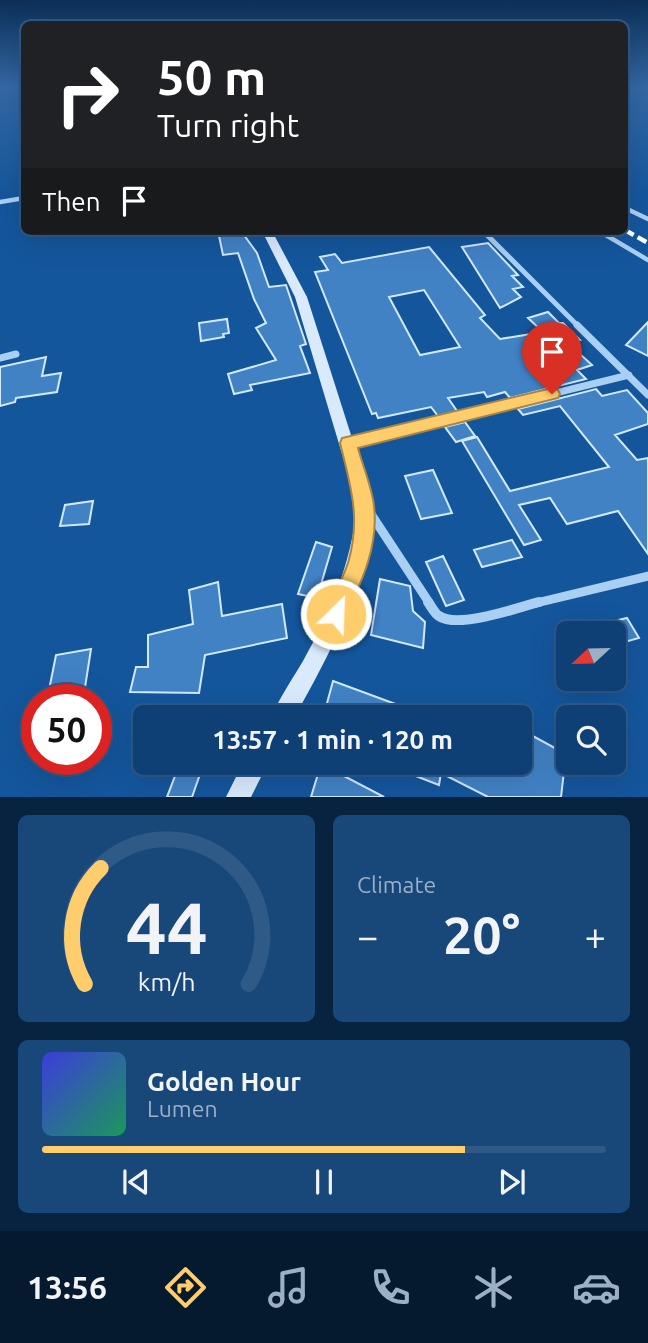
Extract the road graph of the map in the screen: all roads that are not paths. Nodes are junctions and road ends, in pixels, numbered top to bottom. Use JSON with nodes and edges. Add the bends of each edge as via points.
{"nodes":[{"id":1,"x":21,"y":198,"type":"edge"},
{"id":2,"x":0,"y":202,"type":"edge"},
{"id":3,"x":628,"y":209,"type":"edge"},
{"id":4,"x":648,"y":219,"type":"edge"},
{"id":5,"x":269,"y":235,"type":"edge"},
{"id":6,"x":487,"y":235,"type":"edge"},
{"id":7,"x":607,"y":235,"type":"edge"},
{"id":8,"x":648,"y":260,"type":"edge"},
{"id":9,"x":16,"y":355,"type":"dead end"},
{"id":10,"x":0,"y":358,"type":"edge"},
{"id":11,"x":629,"y":375,"type":"junction"},
{"id":12,"x":648,"y":395,"type":"edge"},
{"id":13,"x":348,"y":443,"type":"junction"},
{"id":14,"x":365,"y":504,"type":"junction"},
{"id":15,"x":648,"y":576,"type":"edge"},
{"id":16,"x":289,"y":705,"type":"edge"},
{"id":17,"x":250,"y":775,"type":"edge"},
{"id":18,"x":239,"y":797,"type":"edge"}],
"edges":[{"from":1,"to":2,"type":"street"},
{"from":3,"to":4,"type":"street"},
{"from":5,"to":13,"type":"main road","via":[[302,297]]},
{"from":6,"to":11,"type":"street"},
{"from":7,"to":8,"type":"lane"},
{"from":9,"to":10,"type":"street"},
{"from":11,"to":12,"type":"street"},
{"from":11,"to":13,"type":"street"},
{"from":13,"to":14,"type":"main road"},
{"from":14,"to":15,"type":"street","via":[[438,616],[451,620]]},
{"from":14,"to":16,"type":"main road","via":[[358,566]]},
{"from":17,"to":18,"type":"main road"}]}
